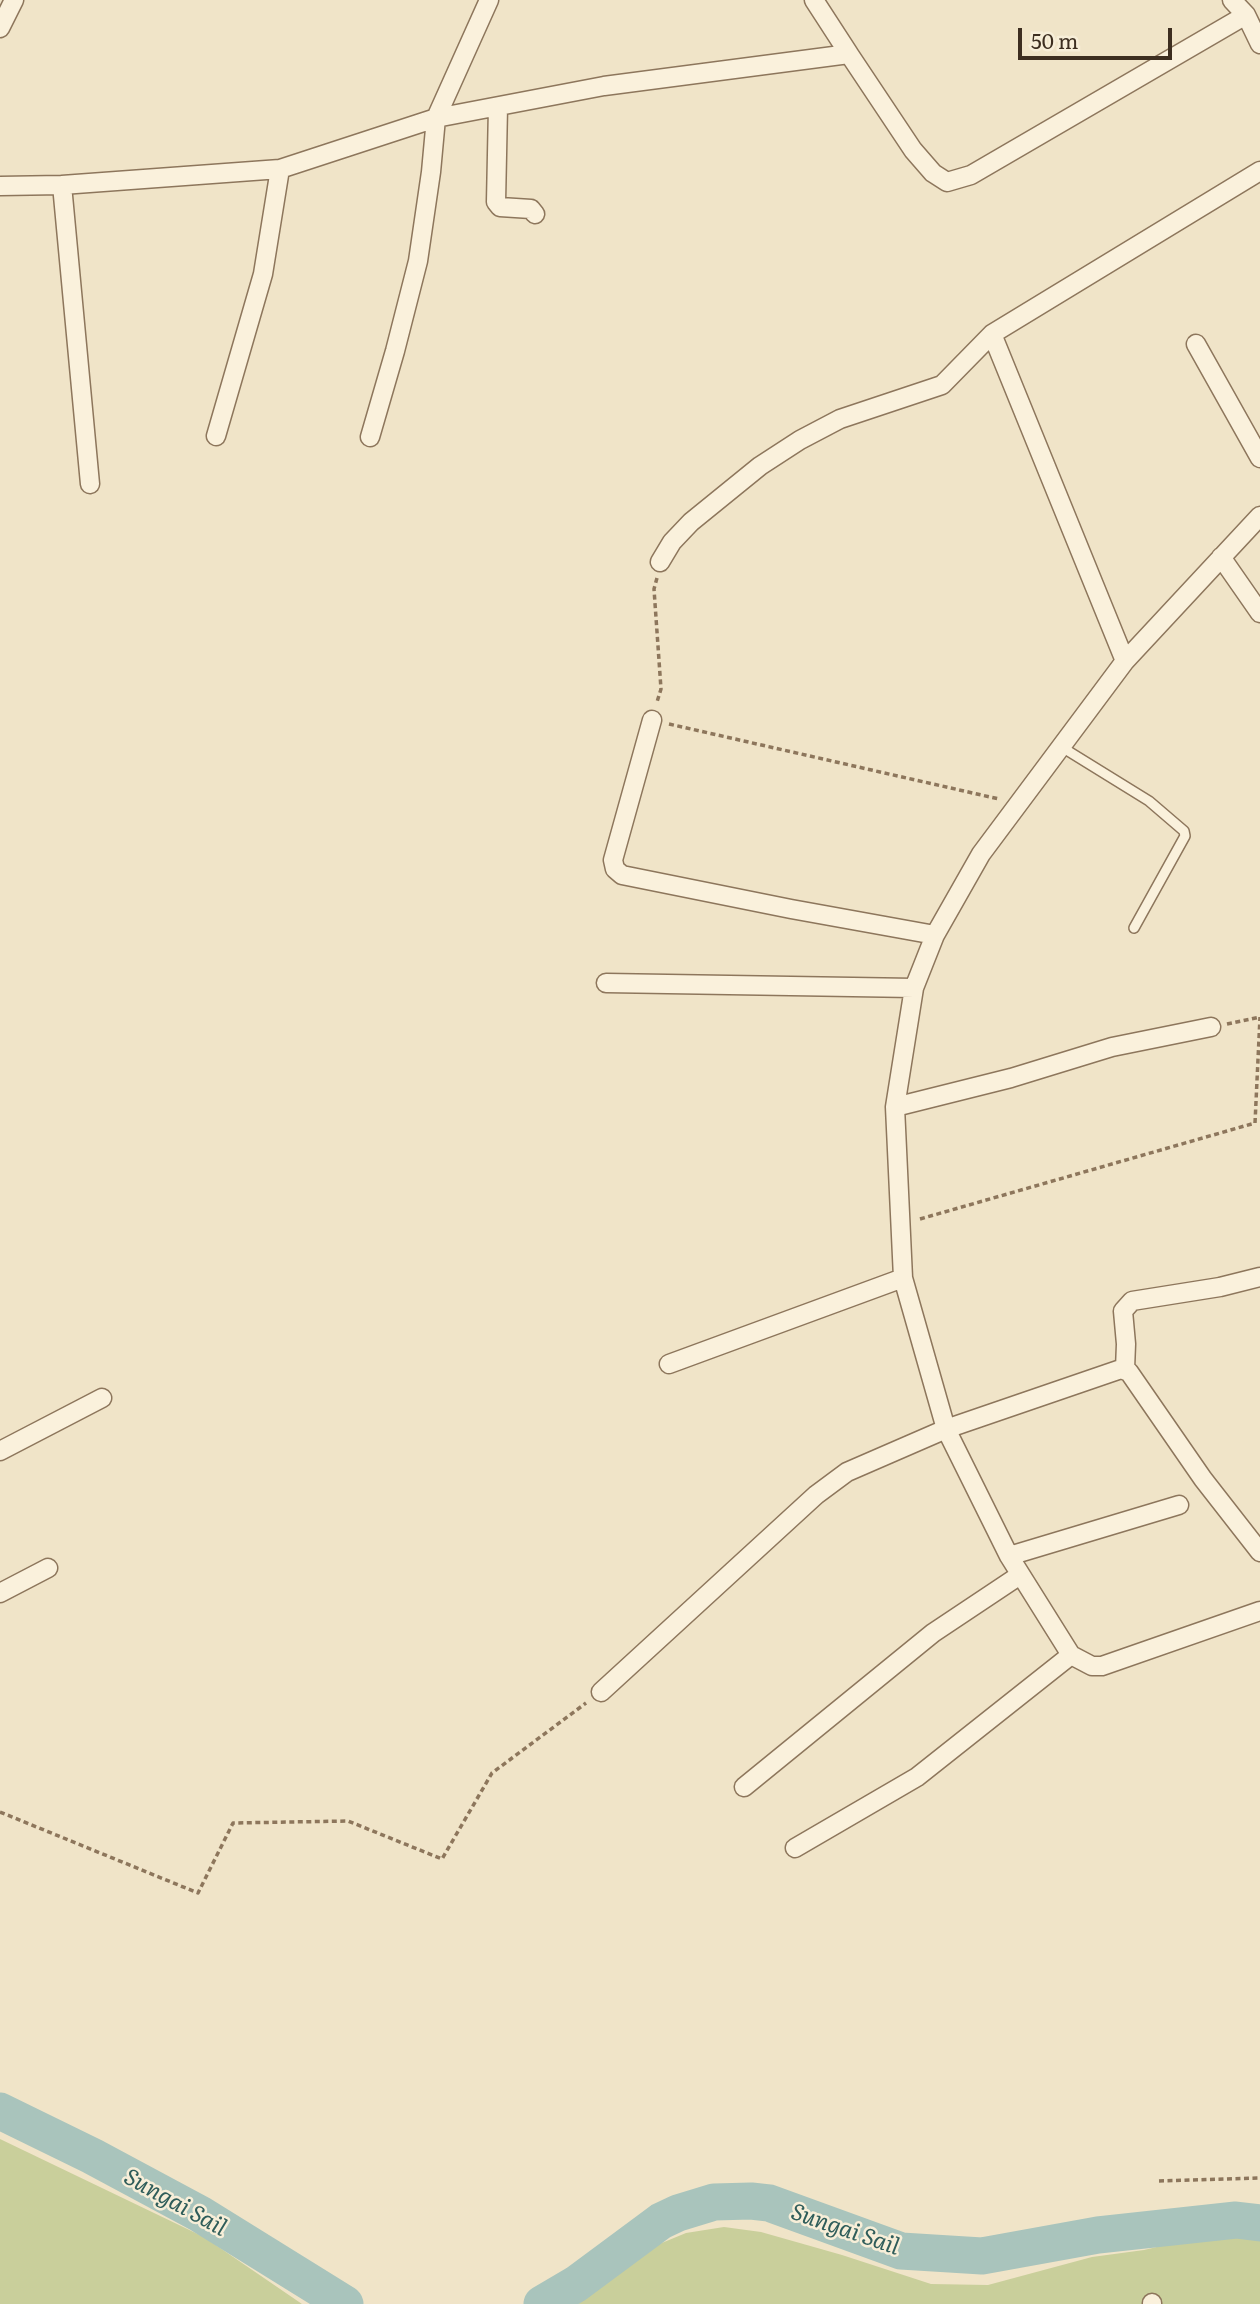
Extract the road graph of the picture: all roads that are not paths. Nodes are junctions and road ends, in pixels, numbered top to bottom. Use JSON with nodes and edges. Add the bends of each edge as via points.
{"nodes":[{"id":1,"x":14,"y":0,"type":"edge"},
{"id":2,"x":489,"y":0,"type":"edge"},
{"id":3,"x":814,"y":0,"type":"edge"},
{"id":4,"x":1232,"y":0,"type":"edge"},
{"id":5,"x":1245,"y":15,"type":"junction"},
{"id":6,"x":0,"y":28,"type":"edge"},
{"id":7,"x":1260,"y":44,"type":"edge"},
{"id":8,"x":849,"y":54,"type":"junction"},
{"id":9,"x":498,"y":107,"type":"junction"},
{"id":10,"x":436,"y":118,"type":"junction"},
{"id":11,"x":280,"y":169,"type":"junction"},
{"id":12,"x":1260,"y":171,"type":"edge"},
{"id":13,"x":62,"y":185,"type":"junction"},
{"id":14,"x":0,"y":187,"type":"edge"},
{"id":15,"x":535,"y":214,"type":"dead end"},
{"id":16,"x":992,"y":334,"type":"junction"},
{"id":17,"x":1196,"y":344,"type":"dead end"},
{"id":18,"x":216,"y":436,"type":"dead end"},
{"id":19,"x":370,"y":437,"type":"dead end"},
{"id":20,"x":1260,"y":458,"type":"edge"},
{"id":21,"x":90,"y":484,"type":"dead end"},
{"id":22,"x":1260,"y":516,"type":"edge"},
{"id":23,"x":1221,"y":556,"type":"junction"},
{"id":24,"x":660,"y":562,"type":"road end"},
{"id":25,"x":1260,"y":613,"type":"edge"},
{"id":26,"x":1125,"y":662,"type":"junction"},
{"id":27,"x":652,"y":720,"type":"road end"},
{"id":28,"x":1060,"y":746,"type":"junction"},
{"id":29,"x":1134,"y":928,"type":"dead end"},
{"id":30,"x":934,"y":935,"type":"junction"},
{"id":31,"x":606,"y":983,"type":"dead end"},
{"id":32,"x":914,"y":988,"type":"junction"},
{"id":33,"x":1211,"y":1027,"type":"road end"},
{"id":34,"x":895,"y":1107,"type":"junction"},
{"id":35,"x":1260,"y":1277,"type":"edge"},
{"id":36,"x":903,"y":1278,"type":"junction"},
{"id":37,"x":670,"y":1364,"type":"dead end"},
{"id":38,"x":1125,"y":1369,"type":"junction"},
{"id":39,"x":102,"y":1398,"type":"dead end"},
{"id":40,"x":946,"y":1429,"type":"junction"},
{"id":41,"x":0,"y":1451,"type":"edge"},
{"id":42,"x":1179,"y":1505,"type":"dead end"},
{"id":43,"x":1260,"y":1552,"type":"edge"},
{"id":44,"x":1009,"y":1556,"type":"junction"},
{"id":45,"x":48,"y":1568,"type":"dead end"},
{"id":46,"x":1020,"y":1575,"type":"junction"},
{"id":47,"x":0,"y":1593,"type":"edge"},
{"id":48,"x":1260,"y":1611,"type":"edge"},
{"id":49,"x":1071,"y":1655,"type":"junction"},
{"id":50,"x":601,"y":1692,"type":"road end"},
{"id":51,"x":744,"y":1787,"type":"dead end"},
{"id":52,"x":795,"y":1848,"type":"dead end"}],
"edges":[{"from":1,"to":6,"type":"street"},
{"from":2,"to":10,"type":"street"},
{"from":3,"to":8,"type":"street"},
{"from":4,"to":5,"type":"street"},
{"from":5,"to":7,"type":"street"},
{"from":5,"to":8,"type":"street","via":[[971,175],[947,182],[913,150]]},
{"from":8,"to":9,"type":"street","via":[[604,86]]},
{"from":9,"to":10,"type":"street"},
{"from":9,"to":15,"type":"street","via":[[496,202],[500,207],[531,209]]},
{"from":10,"to":11,"type":"street"},
{"from":10,"to":19,"type":"street","via":[[418,261]]},
{"from":11,"to":13,"type":"street"},
{"from":11,"to":18,"type":"street","via":[[263,274]]},
{"from":12,"to":16,"type":"street"},
{"from":13,"to":14,"type":"street"},
{"from":13,"to":21,"type":"street"},
{"from":16,"to":24,"type":"street","via":[[942,385],[840,419],[760,466],[691,522]]},
{"from":16,"to":26,"type":"street"},
{"from":17,"to":20,"type":"street"},
{"from":22,"to":23,"type":"street"},
{"from":23,"to":25,"type":"street"},
{"from":23,"to":26,"type":"street"},
{"from":26,"to":28,"type":"street"},
{"from":27,"to":30,"type":"street","via":[[613,860],[622,875]]},
{"from":28,"to":29,"type":"lane","via":[[1149,801],[1185,831]]},
{"from":28,"to":30,"type":"street","via":[[981,854]]},
{"from":30,"to":32,"type":"street"},
{"from":31,"to":32,"type":"street"},
{"from":32,"to":34,"type":"street"},
{"from":33,"to":34,"type":"street","via":[[1112,1047]]},
{"from":34,"to":36,"type":"street"},
{"from":35,"to":38,"type":"street","via":[[1132,1301],[1123,1311]]},
{"from":36,"to":37,"type":"street"},
{"from":36,"to":40,"type":"street"},
{"from":38,"to":40,"type":"street"},
{"from":38,"to":43,"type":"street"},
{"from":39,"to":41,"type":"street"},
{"from":40,"to":44,"type":"street"},
{"from":40,"to":50,"type":"street","via":[[830,1483]]},
{"from":42,"to":44,"type":"street"},
{"from":44,"to":46,"type":"street"},
{"from":45,"to":47,"type":"street"},
{"from":46,"to":49,"type":"street"},
{"from":46,"to":51,"type":"street","via":[[933,1633]]},
{"from":48,"to":49,"type":"street","via":[[1102,1666]]},
{"from":49,"to":52,"type":"street","via":[[917,1777]]}]}
